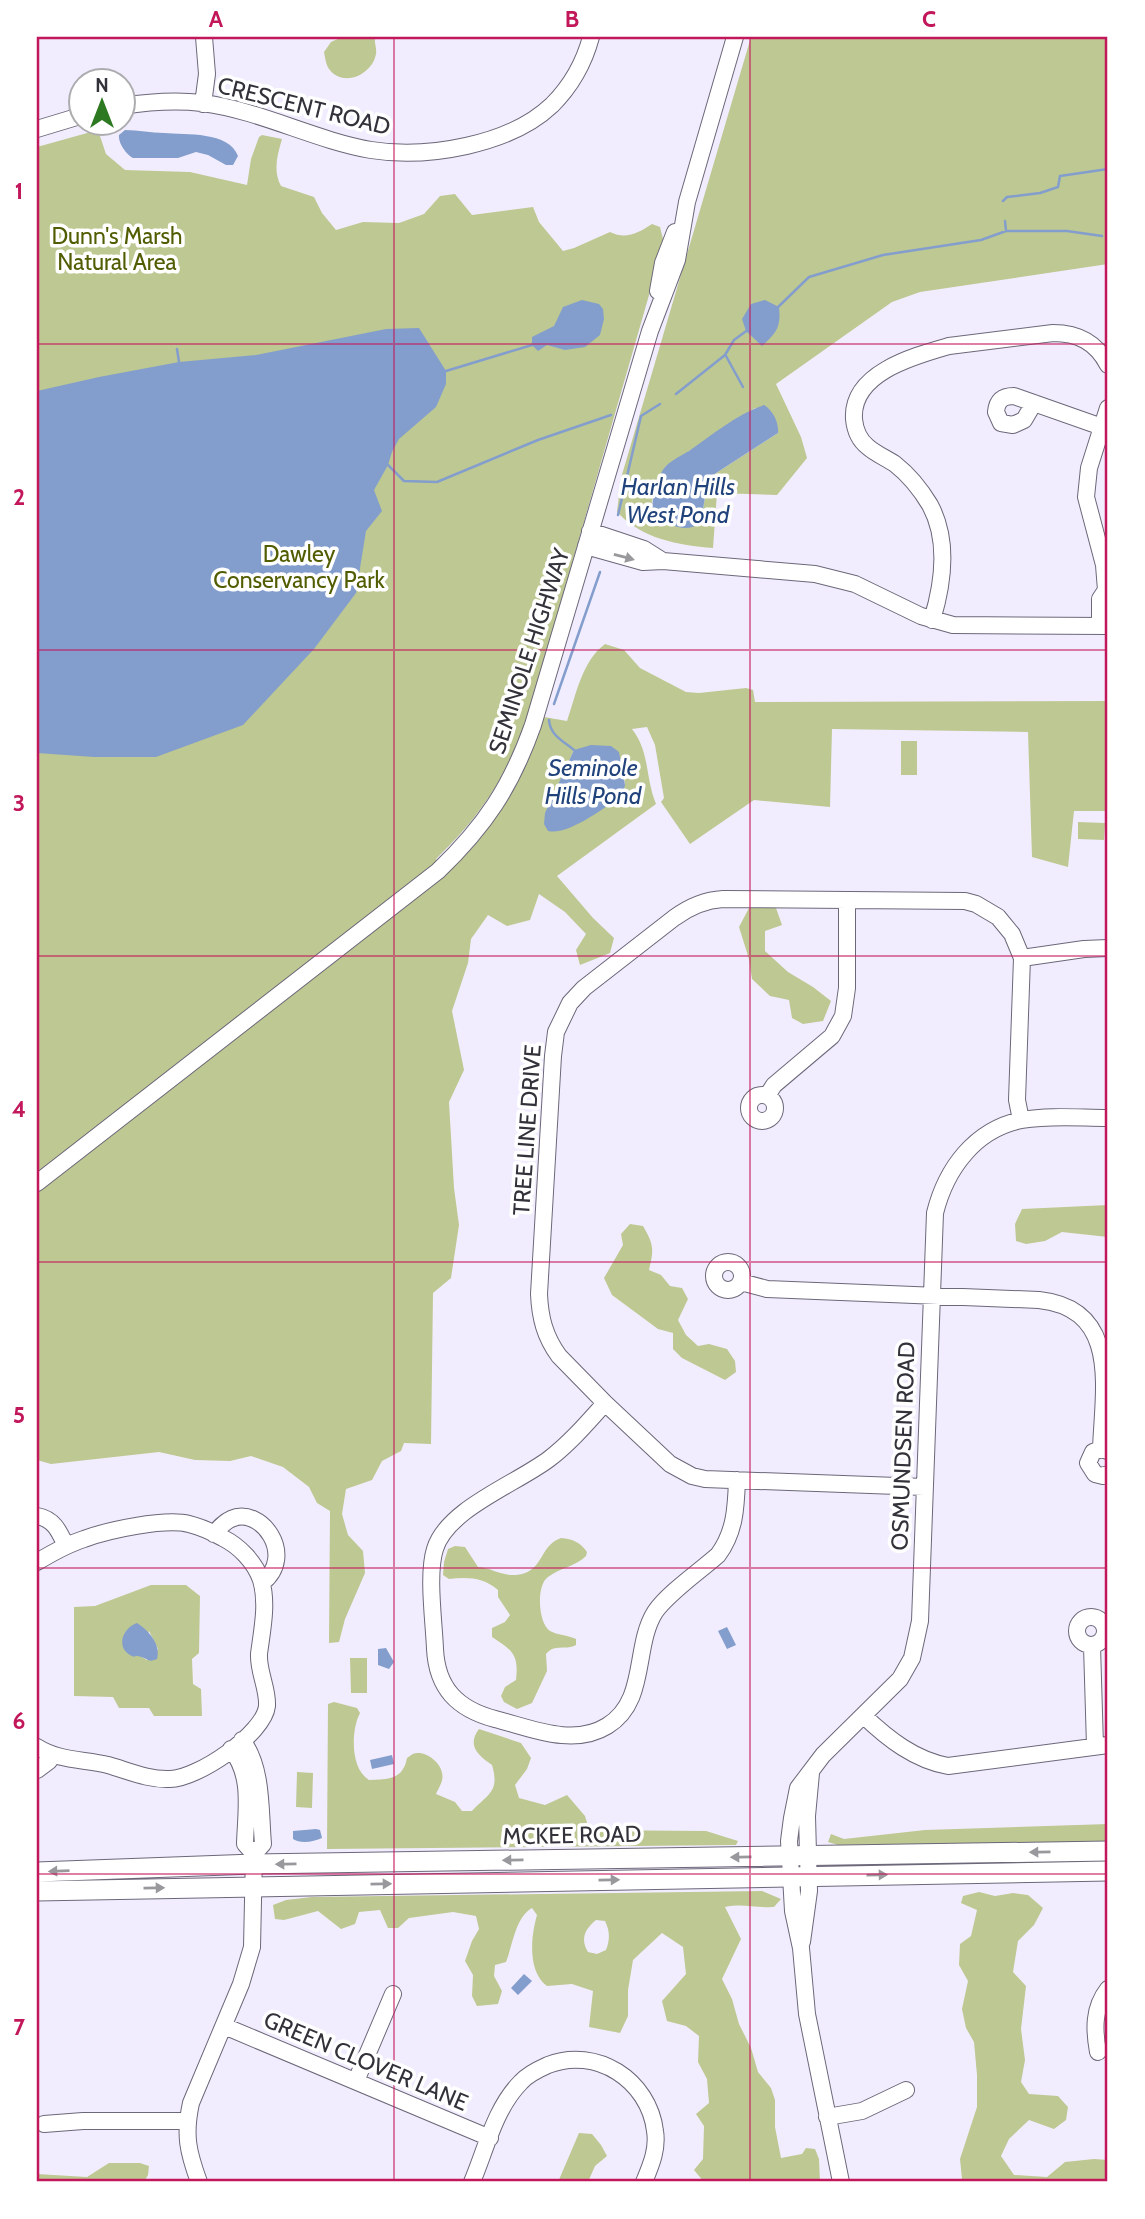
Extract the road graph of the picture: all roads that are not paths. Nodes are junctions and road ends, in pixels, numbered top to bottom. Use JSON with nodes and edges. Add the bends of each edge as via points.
{"nodes":[{"id":1,"x":204,"y":37,"type":"edge"},
{"id":2,"x":591,"y":37,"type":"edge"},
{"id":3,"x":735,"y":37,"type":"edge"},
{"id":4,"x":203,"y":103,"type":"junction"},
{"id":5,"x":136,"y":105,"type":"edge"},
{"id":6,"x":66,"y":120,"type":"edge"},
{"id":7,"x":37,"y":129,"type":"edge"},
{"id":8,"x":1108,"y":365,"type":"edge"},
{"id":9,"x":1034,"y":404,"type":"dead end"},
{"id":10,"x":1108,"y":408,"type":"edge"},
{"id":11,"x":1102,"y":427,"type":"junction"},
{"id":12,"x":588,"y":538,"type":"junction"},
{"id":13,"x":1107,"y":592,"type":"edge"},
{"id":14,"x":927,"y":618,"type":"junction"},
{"id":15,"x":1104,"y":626,"type":"edge"},
{"id":16,"x":846,"y":900,"type":"junction"},
{"id":17,"x":1108,"y":948,"type":"edge"},
{"id":18,"x":1022,"y":958,"type":"junction"},
{"id":19,"x":767,"y":1096,"type":"dead end"},
{"id":20,"x":1108,"y":1118,"type":"edge"},
{"id":21,"x":1021,"y":1121,"type":"junction"},
{"id":22,"x":37,"y":1183,"type":"edge"},
{"id":23,"x":741,"y":1282,"type":"dead end"},
{"id":24,"x":931,"y":1296,"type":"junction"},
{"id":25,"x":606,"y":1403,"type":"junction"},
{"id":26,"x":1105,"y":1450,"type":"edge"},
{"id":27,"x":1108,"y":1474,"type":"edge"},
{"id":28,"x":737,"y":1480,"type":"junction"},
{"id":29,"x":924,"y":1487,"type":"junction"},
{"id":30,"x":37,"y":1516,"type":"edge"},
{"id":31,"x":214,"y":1534,"type":"junction"},
{"id":32,"x":66,"y":1546,"type":"junction"},
{"id":33,"x":37,"y":1562,"type":"edge"},
{"id":34,"x":262,"y":1583,"type":"junction"},
{"id":35,"x":1092,"y":1646,"type":"dead end"},
{"id":36,"x":864,"y":1716,"type":"junction"},
{"id":37,"x":237,"y":1744,"type":"junction"},
{"id":38,"x":1102,"y":1745,"type":"edge"},
{"id":39,"x":37,"y":1747,"type":"edge"},
{"id":40,"x":52,"y":1755,"type":"junction"},
{"id":41,"x":37,"y":1770,"type":"edge"},
{"id":42,"x":811,"y":1773,"type":"junction"},
{"id":43,"x":1108,"y":1851,"type":"edge"},
{"id":44,"x":789,"y":1856,"type":"junction"},
{"id":45,"x":809,"y":1856,"type":"junction"},
{"id":46,"x":254,"y":1870,"type":"junction"},
{"id":47,"x":37,"y":1871,"type":"edge"},
{"id":48,"x":1108,"y":1871,"type":"edge"},
{"id":49,"x":799,"y":1877,"type":"junction"},
{"id":50,"x":37,"y":1891,"type":"edge"},
{"id":51,"x":1108,"y":1989,"type":"edge"},
{"id":52,"x":393,"y":1994,"type":"dead end"},
{"id":53,"x":223,"y":2026,"type":"junction"},
{"id":54,"x":1098,"y":2052,"type":"dead end"},
{"id":55,"x":356,"y":2081,"type":"junction"},
{"id":56,"x":906,"y":2090,"type":"dead end"},
{"id":57,"x":827,"y":2118,"type":"junction"},
{"id":58,"x":187,"y":2121,"type":"junction"},
{"id":59,"x":44,"y":2124,"type":"dead end"},
{"id":60,"x":490,"y":2138,"type":"junction"},
{"id":61,"x":200,"y":2182,"type":"edge"},
{"id":62,"x":472,"y":2182,"type":"edge"},
{"id":63,"x":644,"y":2182,"type":"edge"},
{"id":64,"x":841,"y":2182,"type":"edge"}],
"edges":[{"from":1,"to":4,"type":"street","via":[[207,74]]},
{"from":2,"to":4,"type":"street","name":"CRESCENT ROAD","via":[[576,74],[550,106],[513,130],[451,149],[372,150]]},
{"from":3,"to":12,"type":"street","name":"SEMINOLE HIGHWAY","via":[[687,202],[663,263],[650,331]]},
{"from":4,"to":5,"type":"street","name":"CRESCENT ROAD"},
{"from":6,"to":7,"type":"street"},
{"from":8,"to":14,"type":"street","via":[[1083,338],[1053,332],[934,350],[888,369],[860,392],[854,410],[861,440],[920,489],[937,524],[942,546],[939,579]]},
{"from":9,"to":11,"type":"street"},
{"from":10,"to":11,"type":"street"},
{"from":11,"to":13,"type":"street","via":[[1089,468],[1086,498]]},
{"from":12,"to":14,"type":"street","via":[[644,549],[663,561],[838,578]]},
{"from":12,"to":22,"type":"street","name":"SEMINOLE HIGHWAY","via":[[523,752],[473,837],[438,871]]},
{"from":13,"to":15,"type":"street","via":[[1100,599]]},
{"from":14,"to":15,"type":"street","via":[[972,626]]},
{"from":16,"to":18,"type":"street","name":"TREE LINE DRIVE","via":[[951,899],[976,904],[1006,925]]},
{"from":16,"to":19,"type":"street","via":[[843,1016],[832,1036]]},
{"from":16,"to":25,"type":"street","name":"TREE LINE DRIVE","via":[[723,899],[701,903],[584,988],[565,1011],[553,1048],[540,1311],[551,1346]]},
{"from":17,"to":18,"type":"street"},
{"from":18,"to":21,"type":"street","name":"TREE LINE DRIVE","via":[[1017,1100]]},
{"from":20,"to":21,"type":"street","name":"OSMUNDSEN ROAD"},
{"from":21,"to":24,"type":"street","name":"OSMUNDSEN ROAD","via":[[979,1141],[949,1174],[935,1213]]},
{"from":23,"to":24,"type":"street","via":[[767,1289]]},
{"from":24,"to":26,"type":"street","via":[[1054,1302],[1087,1322],[1102,1354]]},
{"from":24,"to":29,"type":"street","name":"OSMUNDSEN ROAD"},
{"from":25,"to":28,"type":"street","name":"TREE LINE DRIVE","via":[[680,1470],[705,1479]]},
{"from":25,"to":28,"type":"street","via":[[553,1456],[461,1514],[439,1538],[432,1568],[437,1668],[446,1689],[464,1706],[486,1717],[567,1736],[597,1731],[613,1722],[633,1694],[646,1633],[657,1609],[718,1555],[730,1535]]},
{"from":26,"to":27,"type":"street","via":[[1090,1455],[1089,1468],[1099,1476]]},
{"from":28,"to":29,"type":"street","name":"TREE LINE DRIVE"},
{"from":29,"to":36,"type":"street","name":"OSMUNDSEN ROAD","via":[[918,1636],[900,1679]]},
{"from":30,"to":32,"type":"street","via":[[55,1525]]},
{"from":31,"to":32,"type":"street","via":[[187,1523],[156,1523]]},
{"from":31,"to":34,"type":"street","via":[[244,1553]]},
{"from":31,"to":34,"type":"street","via":[[228,1520],[241,1516],[271,1535],[277,1561]]},
{"from":32,"to":33,"type":"street"},
{"from":34,"to":37,"type":"street","via":[[259,1660],[267,1706],[260,1723]]},
{"from":35,"to":38,"type":"street"},
{"from":36,"to":38,"type":"street","via":[[915,1756],[948,1766]]},
{"from":36,"to":42,"type":"street","name":"OSMUNDSEN ROAD"},
{"from":37,"to":40,"type":"street","via":[[200,1770],[173,1779]]},
{"from":37,"to":46,"type":"street","via":[[251,1752],[256,1771],[263,1844]]},
{"from":39,"to":40,"type":"street"},
{"from":40,"to":41,"type":"street"},
{"from":42,"to":44,"type":"street","name":"OSMUNDSEN ROAD","via":[[796,1795]]},
{"from":42,"to":45,"type":"street","name":"OSMUNDSEN ROAD"},
{"from":43,"to":45,"type":"main road","name":"MCKEE ROAD","one_way":true},
{"from":44,"to":45,"type":"main road","name":"MCKEE ROAD"},
{"from":44,"to":46,"type":"main road","name":"MCKEE ROAD","one_way":true},
{"from":44,"to":49,"type":"street","name":"OSMUNDSEN ROAD"},
{"from":45,"to":49,"type":"street","name":"OSMUNDSEN ROAD"},
{"from":46,"to":47,"type":"main road","name":"MCKEE ROAD","one_way":true},
{"from":46,"to":49,"type":"main road","name":"MCKEE ROAD","one_way":true},
{"from":50,"to":46,"type":"main road","name":"MCKEE ROAD","one_way":true},
{"from":46,"to":53,"type":"street","via":[[252,1947]]},
{"from":49,"to":48,"type":"main road","name":"MCKEE ROAD","one_way":true},
{"from":49,"to":57,"type":"street","name":"OSMUNDSEN ROAD","via":[[807,1915],[801,1948],[807,2014]]},
{"from":51,"to":54,"type":"street","via":[[1097,2010]]},
{"from":52,"to":55,"type":"street"},
{"from":53,"to":55,"type":"street","name":"GREEN CLOVER LANE"},
{"from":53,"to":58,"type":"street"},
{"from":55,"to":60,"type":"street","name":"GREEN CLOVER LANE"},
{"from":56,"to":57,"type":"street","via":[[862,2111]]},
{"from":57,"to":64,"type":"street","name":"OSMUNDSEN ROAD"},
{"from":58,"to":59,"type":"street"},
{"from":58,"to":61,"type":"street","via":[[188,2151]]},
{"from":60,"to":62,"type":"street"},
{"from":60,"to":63,"type":"street","via":[[510,2094],[523,2079],[554,2063],[596,2062],[622,2074],[647,2103],[656,2147]]}]}
